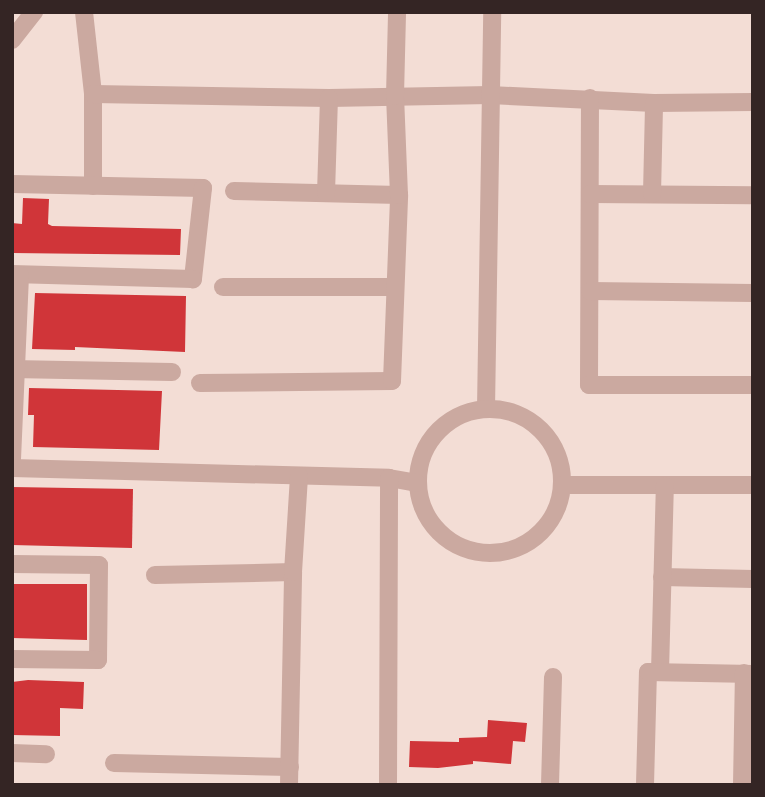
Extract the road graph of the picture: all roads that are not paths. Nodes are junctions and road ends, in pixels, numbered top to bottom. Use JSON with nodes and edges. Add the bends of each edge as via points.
{"nodes":[{"id":1,"x":34,"y":12,"type":"edge"},
{"id":2,"x":84,"y":12,"type":"edge"},
{"id":3,"x":397,"y":12,"type":"edge"},
{"id":4,"x":492,"y":12,"type":"edge"},
{"id":5,"x":12,"y":40,"type":"edge"},
{"id":6,"x":93,"y":94,"type":"junction"},
{"id":7,"x":490,"y":95,"type":"junction"},
{"id":8,"x":395,"y":96,"type":"junction"},
{"id":9,"x":590,"y":98,"type":"junction"},
{"id":10,"x":329,"y":99,"type":"junction"},
{"id":11,"x":753,"y":102,"type":"edge"},
{"id":12,"x":654,"y":103,"type":"junction"},
{"id":13,"x":12,"y":184,"type":"edge"},
{"id":14,"x":93,"y":186,"type":"junction"},
{"id":15,"x":233,"y":191,"type":"dead end"},
{"id":16,"x":326,"y":193,"type":"junction"},
{"id":17,"x":590,"y":194,"type":"junction"},
{"id":18,"x":652,"y":194,"type":"junction"},
{"id":19,"x":399,"y":195,"type":"junction"},
{"id":20,"x":753,"y":195,"type":"edge"},
{"id":21,"x":16,"y":274,"type":"edge"},
{"id":22,"x":223,"y":287,"type":"dead end"},
{"id":23,"x":395,"y":287,"type":"junction"},
{"id":24,"x":590,"y":291,"type":"junction"},
{"id":25,"x":753,"y":293,"type":"edge"},
{"id":26,"x":14,"y":369,"type":"edge"},
{"id":27,"x":172,"y":372,"type":"dead end"},
{"id":28,"x":200,"y":383,"type":"dead end"},
{"id":29,"x":753,"y":385,"type":"edge"},
{"id":30,"x":486,"y":409,"type":"junction"},
{"id":31,"x":12,"y":459,"type":"edge"},
{"id":32,"x":12,"y":468,"type":"edge"},
{"id":33,"x":299,"y":476,"type":"junction"},
{"id":34,"x":389,"y":478,"type":"junction"},
{"id":35,"x":417,"y":483,"type":"junction"},
{"id":36,"x":563,"y":485,"type":"junction"},
{"id":37,"x":753,"y":485,"type":"edge"},
{"id":38,"x":665,"y":486,"type":"junction"},
{"id":39,"x":12,"y":564,"type":"edge"},
{"id":40,"x":293,"y":572,"type":"junction"},
{"id":41,"x":155,"y":575,"type":"dead end"},
{"id":42,"x":662,"y":577,"type":"junction"},
{"id":43,"x":753,"y":579,"type":"edge"},
{"id":44,"x":12,"y":659,"type":"edge"},
{"id":45,"x":660,"y":672,"type":"junction"},
{"id":46,"x":749,"y":673,"type":"edge"},
{"id":47,"x":553,"y":677,"type":"dead end"},
{"id":48,"x":12,"y":753,"type":"edge"},
{"id":49,"x":46,"y":754,"type":"dead end"},
{"id":50,"x":114,"y":763,"type":"dead end"},
{"id":51,"x":290,"y":776,"type":"edge"},
{"id":52,"x":388,"y":785,"type":"edge"},
{"id":53,"x":551,"y":785,"type":"edge"},
{"id":54,"x":645,"y":785,"type":"edge"},
{"id":55,"x":742,"y":785,"type":"edge"}],
"edges":[{"from":1,"to":5,"type":"street"},
{"from":2,"to":6,"type":"street"},
{"from":3,"to":8,"type":"street"},
{"from":4,"to":7,"type":"street"},
{"from":6,"to":10,"type":"street"},
{"from":6,"to":14,"type":"street"},
{"from":7,"to":8,"type":"street"},
{"from":7,"to":9,"type":"street"},
{"from":7,"to":30,"type":"street"},
{"from":8,"to":10,"type":"street"},
{"from":8,"to":19,"type":"street"},
{"from":9,"to":12,"type":"street"},
{"from":9,"to":17,"type":"street"},
{"from":10,"to":16,"type":"street"},
{"from":11,"to":12,"type":"street"},
{"from":12,"to":18,"type":"street"},
{"from":13,"to":14,"type":"street"},
{"from":14,"to":21,"type":"street","via":[[203,188],[194,279]]},
{"from":15,"to":16,"type":"street"},
{"from":16,"to":19,"type":"street"},
{"from":17,"to":18,"type":"street"},
{"from":17,"to":24,"type":"street"},
{"from":18,"to":20,"type":"street"},
{"from":19,"to":23,"type":"street"},
{"from":21,"to":26,"type":"street"},
{"from":22,"to":23,"type":"street"},
{"from":23,"to":28,"type":"street","via":[[391,381]]},
{"from":24,"to":25,"type":"street"},
{"from":24,"to":29,"type":"street","via":[[589,385]]},
{"from":26,"to":27,"type":"street"},
{"from":26,"to":31,"type":"street"},
{"from":30,"to":35,"type":"street","via":[[459,416],[437,432],[422,456]]},
{"from":30,"to":36,"type":"street","via":[[527,419],[544,433],[555,450]]},
{"from":32,"to":33,"type":"street"},
{"from":33,"to":34,"type":"street"},
{"from":33,"to":40,"type":"street"},
{"from":34,"to":35,"type":"street"},
{"from":34,"to":52,"type":"street"},
{"from":35,"to":36,"type":"street","via":[[423,509],[437,531],[459,547],[485,553],[512,550],[536,537],[553,517]]},
{"from":36,"to":38,"type":"street"},
{"from":37,"to":38,"type":"street"},
{"from":38,"to":42,"type":"street"},
{"from":39,"to":44,"type":"street","via":[[99,565],[98,660]]},
{"from":40,"to":41,"type":"street"},
{"from":40,"to":51,"type":"street"},
{"from":42,"to":43,"type":"street"},
{"from":42,"to":45,"type":"street"},
{"from":45,"to":46,"type":"street"},
{"from":45,"to":54,"type":"street","via":[[648,671]]},
{"from":46,"to":55,"type":"street"},
{"from":47,"to":53,"type":"street"},
{"from":48,"to":49,"type":"street"},
{"from":50,"to":51,"type":"street"}]}
